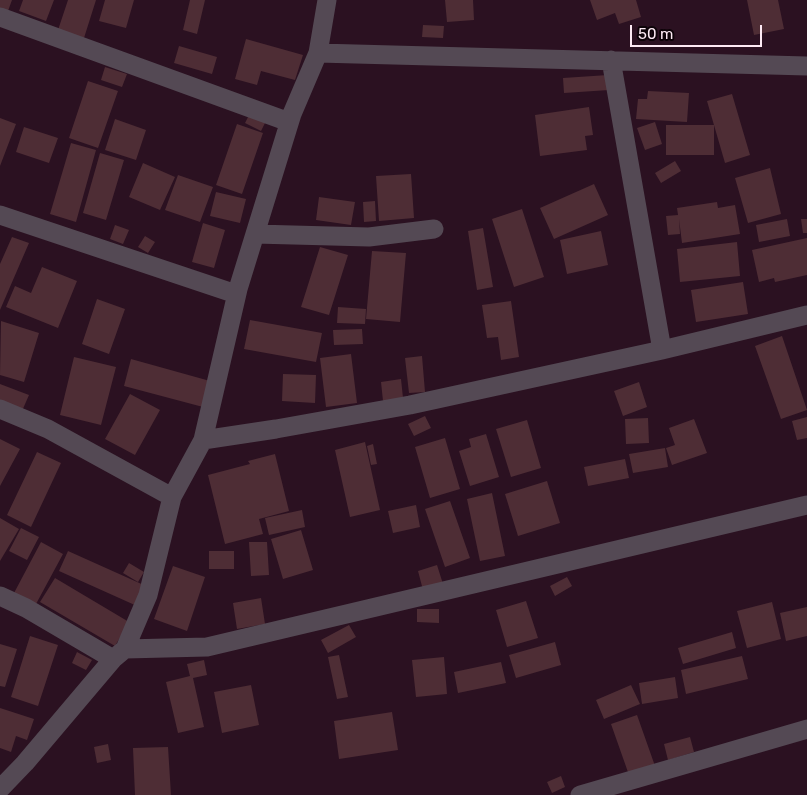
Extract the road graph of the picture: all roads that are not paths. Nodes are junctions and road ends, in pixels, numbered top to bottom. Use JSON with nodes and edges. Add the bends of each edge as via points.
{"nodes":[{"id":1,"x":327,"y":0,"type":"edge"},
{"id":2,"x":0,"y":17,"type":"edge"},
{"id":3,"x":318,"y":53,"type":"junction"},
{"id":4,"x":611,"y":60,"type":"junction"},
{"id":5,"x":807,"y":66,"type":"edge"},
{"id":6,"x":290,"y":122,"type":"junction"},
{"id":7,"x":0,"y":215,"type":"edge"},
{"id":8,"x":434,"y":229,"type":"dead end"},
{"id":9,"x":255,"y":234,"type":"junction"},
{"id":10,"x":236,"y":294,"type":"junction"},
{"id":11,"x":807,"y":315,"type":"edge"},
{"id":12,"x":662,"y":350,"type":"junction"},
{"id":13,"x":0,"y":409,"type":"edge"},
{"id":14,"x":203,"y":440,"type":"junction"},
{"id":15,"x":172,"y":497,"type":"junction"},
{"id":16,"x":807,"y":505,"type":"edge"},
{"id":17,"x":0,"y":596,"type":"edge"},
{"id":18,"x":119,"y":654,"type":"junction"},
{"id":19,"x":807,"y":728,"type":"edge"},
{"id":20,"x":0,"y":789,"type":"edge"},
{"id":21,"x":580,"y":795,"type":"edge"}],
"edges":[{"from":1,"to":3,"type":"street"},
{"from":2,"to":6,"type":"street"},
{"from":3,"to":4,"type":"street"},
{"from":3,"to":6,"type":"street"},
{"from":4,"to":5,"type":"street"},
{"from":4,"to":12,"type":"street"},
{"from":6,"to":9,"type":"street"},
{"from":7,"to":10,"type":"street"},
{"from":8,"to":9,"type":"street","via":[[369,237]]},
{"from":9,"to":10,"type":"street"},
{"from":10,"to":14,"type":"street"},
{"from":11,"to":12,"type":"street"},
{"from":12,"to":14,"type":"street","via":[[410,405]]},
{"from":13,"to":15,"type":"street","via":[[48,429]]},
{"from":14,"to":15,"type":"street"},
{"from":15,"to":18,"type":"street","via":[[148,594]]},
{"from":16,"to":18,"type":"street","via":[[207,647]]},
{"from":17,"to":18,"type":"street"},
{"from":18,"to":20,"type":"street"},
{"from":19,"to":21,"type":"street"}]}
